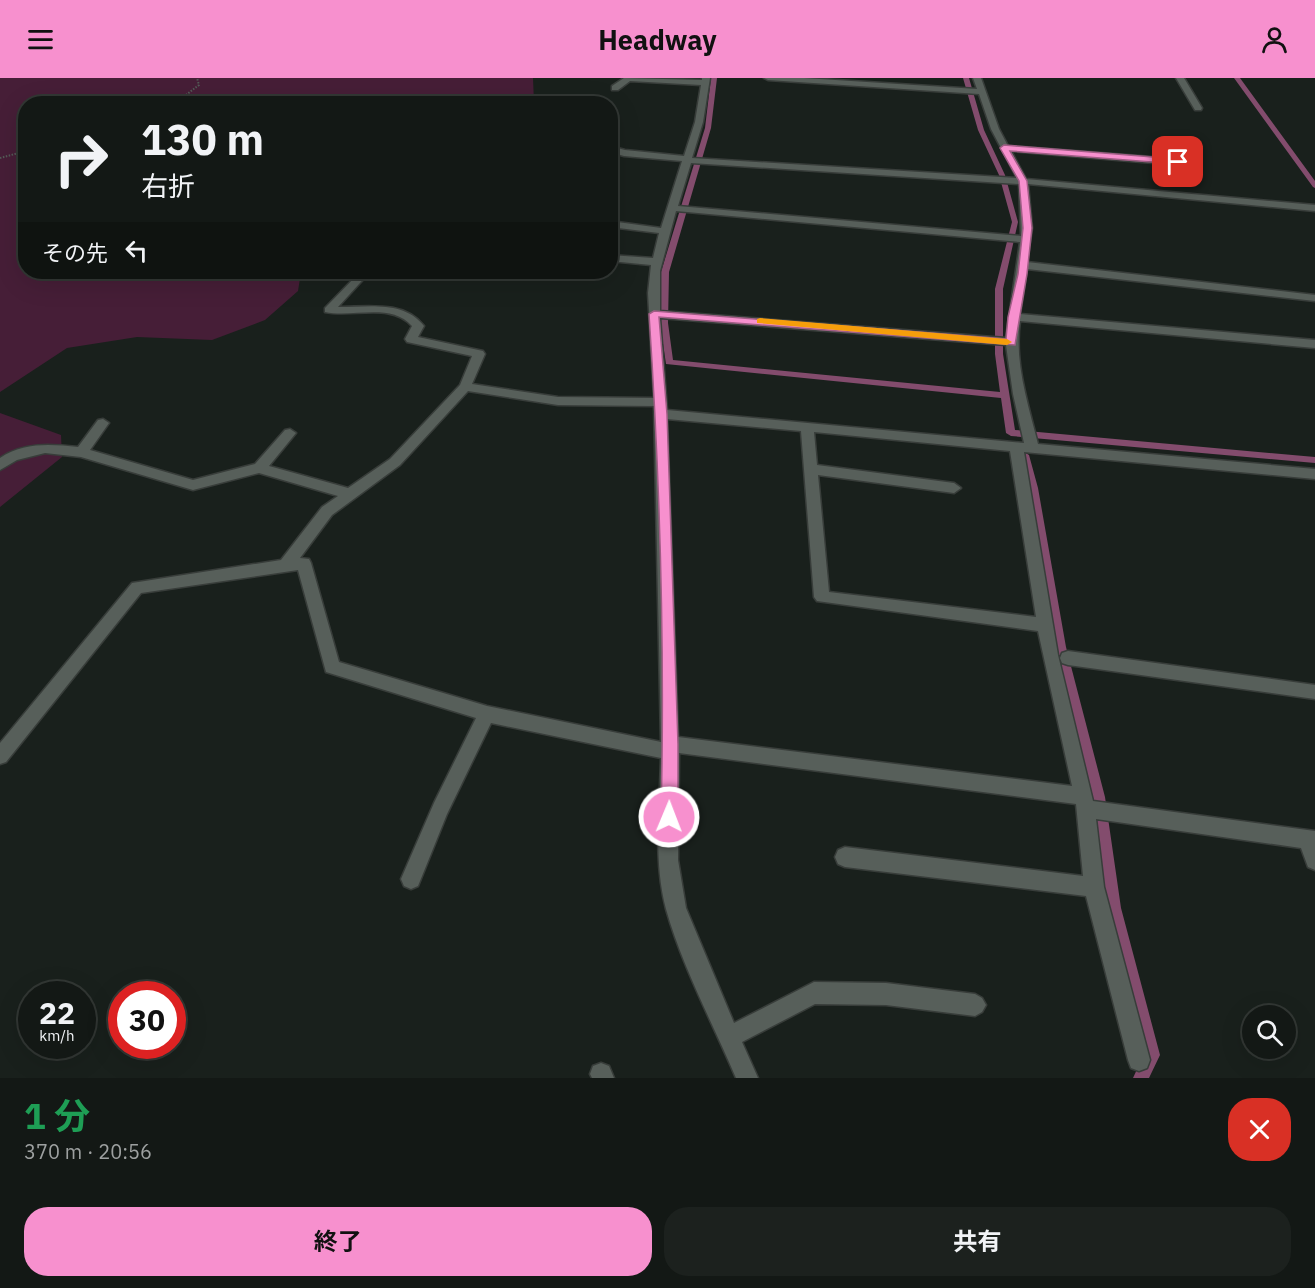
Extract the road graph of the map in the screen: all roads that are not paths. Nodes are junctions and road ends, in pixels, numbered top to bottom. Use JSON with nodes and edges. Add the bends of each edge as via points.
{"nodes":[{"id":1,"x":680,"y":78,"type":"edge"},
{"id":2,"x":768,"y":78,"type":"edge"},
{"id":3,"x":977,"y":78,"type":"edge"},
{"id":4,"x":1180,"y":78,"type":"edge"},
{"id":5,"x":705,"y":80,"type":"edge"},
{"id":6,"x":820,"y":80,"type":"edge"},
{"id":7,"x":615,"y":88,"type":"dead end"},
{"id":8,"x":973,"y":91,"type":"junction"},
{"id":9,"x":1198,"y":108,"type":"dead end"},
{"id":10,"x":1004,"y":148,"type":"junction"},
{"id":11,"x":618,"y":151,"type":"edge"},
{"id":12,"x":693,"y":160,"type":"junction"},
{"id":13,"x":1178,"y":162,"type":"dead end"},
{"id":14,"x":1023,"y":181,"type":"junction"},
{"id":15,"x":680,"y":208,"type":"junction"},
{"id":16,"x":1315,"y":208,"type":"edge"},
{"id":17,"x":618,"y":225,"type":"edge"},
{"id":18,"x":665,"y":231,"type":"junction"},
{"id":19,"x":1017,"y":238,"type":"junction"},
{"id":20,"x":618,"y":259,"type":"edge"},
{"id":21,"x":658,"y":262,"type":"junction"},
{"id":22,"x":1023,"y":266,"type":"junction"},
{"id":23,"x":358,"y":279,"type":"edge"},
{"id":24,"x":1314,"y":298,"type":"edge"},
{"id":25,"x":660,"y":314,"type":"junction"},
{"id":26,"x":1013,"y":317,"type":"junction"},
{"id":27,"x":1002,"y":342,"type":"junction"},
{"id":28,"x":1315,"y":344,"type":"edge"},
{"id":29,"x":465,"y":387,"type":"junction"},
{"id":30,"x":661,"y":408,"type":"junction"},
{"id":31,"x":103,"y":423,"type":"dead end"},
{"id":32,"x":807,"y":428,"type":"junction"},
{"id":33,"x":290,"y":433,"type":"dead end"},
{"id":34,"x":1027,"y":441,"type":"junction"},
{"id":35,"x":81,"y":452,"type":"junction"},
{"id":36,"x":0,"y":465,"type":"edge"},
{"id":37,"x":259,"y":468,"type":"junction"},
{"id":38,"x":810,"y":469,"type":"junction"},
{"id":39,"x":1315,"y":474,"type":"edge"},
{"id":40,"x":954,"y":488,"type":"dead end"},
{"id":41,"x":350,"y":494,"type":"junction"},
{"id":42,"x":286,"y":565,"type":"junction"},
{"id":43,"x":1045,"y":625,"type":"junction"},
{"id":44,"x":1068,"y":658,"type":"dead end"},
{"id":45,"x":1315,"y":692,"type":"edge"},
{"id":46,"x":487,"y":714,"type":"junction"},
{"id":47,"x":670,"y":748,"type":"junction"},
{"id":48,"x":0,"y":756,"type":"edge"},
{"id":49,"x":1093,"y":807,"type":"junction"},
{"id":50,"x":1312,"y":840,"type":"edge"},
{"id":51,"x":845,"y":857,"type":"dead end"},
{"id":52,"x":1315,"y":860,"type":"edge"},
{"id":53,"x":411,"y":879,"type":"dead end"},
{"id":54,"x":1094,"y":887,"type":"junction"},
{"id":55,"x":975,"y":1005,"type":"dead end"},
{"id":56,"x":729,"y":1037,"type":"junction"},
{"id":57,"x":1139,"y":1060,"type":"dead end"},
{"id":58,"x":747,"y":1078,"type":"edge"}],
"edges":[{"from":1,"to":5,"type":"street"},
{"from":2,"to":6,"type":"street"},
{"from":3,"to":8,"type":"street"},
{"from":4,"to":9,"type":"street"},
{"from":5,"to":7,"type":"street","via":[[628,79]]},
{"from":5,"to":12,"type":"street"},
{"from":6,"to":8,"type":"street"},
{"from":8,"to":10,"type":"street"},
{"from":10,"to":13,"type":"street"},
{"from":10,"to":14,"type":"street"},
{"from":11,"to":12,"type":"street"},
{"from":12,"to":14,"type":"street"},
{"from":12,"to":15,"type":"street"},
{"from":14,"to":16,"type":"street"},
{"from":14,"to":19,"type":"street","via":[[1027,228]]},
{"from":15,"to":18,"type":"street"},
{"from":15,"to":19,"type":"street"},
{"from":17,"to":18,"type":"street"},
{"from":18,"to":21,"type":"street"},
{"from":19,"to":22,"type":"street"},
{"from":20,"to":21,"type":"street"},
{"from":21,"to":25,"type":"street","via":[[653,293]]},
{"from":22,"to":24,"type":"street"},
{"from":22,"to":26,"type":"street"},
{"from":23,"to":29,"type":"street","via":[[329,310],[393,310],[409,316],[418,326],[411,339],[479,354]]},
{"from":25,"to":27,"type":"street"},
{"from":25,"to":30,"type":"street"},
{"from":26,"to":27,"type":"street"},
{"from":26,"to":28,"type":"street"},
{"from":27,"to":34,"type":"street","via":[[1019,394]]},
{"from":29,"to":30,"type":"street","via":[[558,402]]},
{"from":29,"to":41,"type":"street","via":[[395,462]]},
{"from":30,"to":32,"type":"street"},
{"from":30,"to":47,"type":"street"},
{"from":31,"to":35,"type":"street"},
{"from":32,"to":34,"type":"street"},
{"from":32,"to":38,"type":"street"},
{"from":33,"to":37,"type":"street"},
{"from":34,"to":39,"type":"street"},
{"from":34,"to":43,"type":"street"},
{"from":35,"to":36,"type":"street","via":[[45,448],[12,456]]},
{"from":35,"to":37,"type":"street","via":[[193,485]]},
{"from":37,"to":41,"type":"street"},
{"from":38,"to":40,"type":"street"},
{"from":38,"to":43,"type":"street","via":[[822,597]]},
{"from":41,"to":42,"type":"street","via":[[327,511]]},
{"from":42,"to":46,"type":"street","via":[[304,563],[332,667]]},
{"from":42,"to":48,"type":"street","via":[[137,586]]},
{"from":43,"to":49,"type":"street"},
{"from":44,"to":45,"type":"street"},
{"from":46,"to":47,"type":"street"},
{"from":46,"to":53,"type":"street"},
{"from":47,"to":49,"type":"street"},
{"from":47,"to":56,"type":"street","via":[[669,860],[676,908]]},
{"from":49,"to":50,"type":"street"},
{"from":49,"to":54,"type":"street"},
{"from":50,"to":52,"type":"street"},
{"from":51,"to":54,"type":"street"},
{"from":54,"to":57,"type":"street"},
{"from":55,"to":56,"type":"street","via":[[886,994],[814,993]]},
{"from":56,"to":58,"type":"street"}]}
